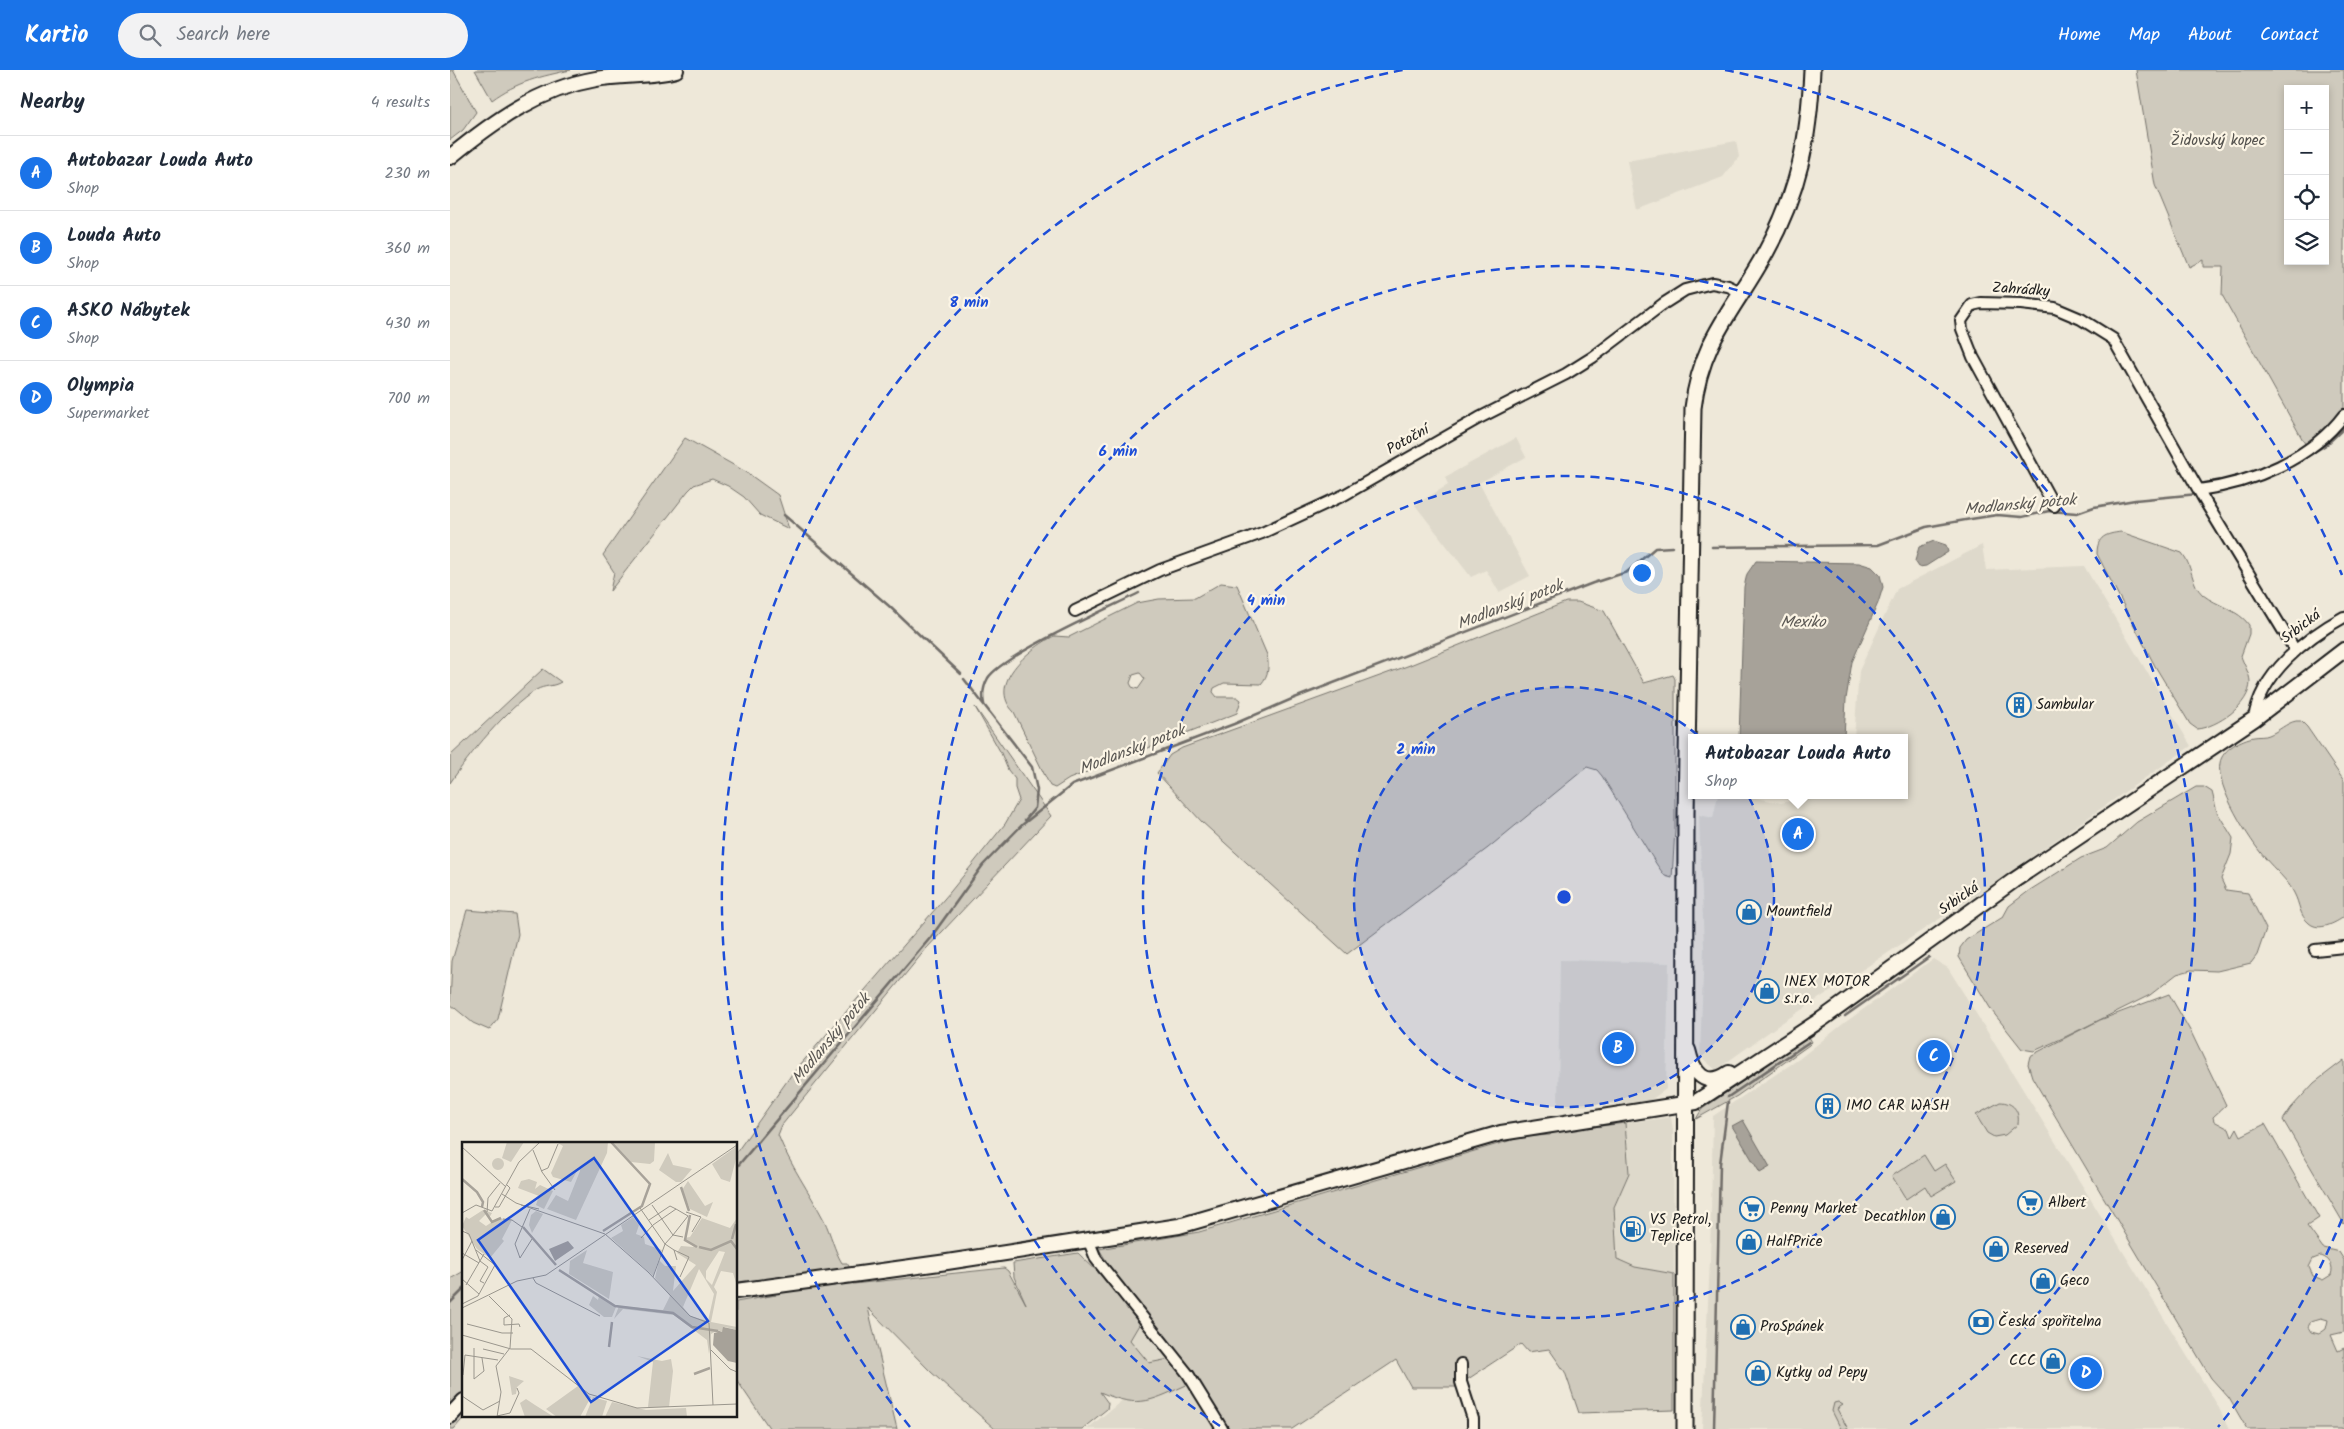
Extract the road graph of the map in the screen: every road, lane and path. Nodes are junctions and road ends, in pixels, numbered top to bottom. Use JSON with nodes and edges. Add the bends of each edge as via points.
{"nodes":[{"id":1,"x":1812,"y":70,"type":"edge"},
{"id":2,"x":671,"y":71,"type":"edge"},
{"id":3,"x":450,"y":157,"type":"edge"},
{"id":4,"x":1741,"y":292,"type":"junction"},
{"id":5,"x":2344,"y":415,"type":"edge"},
{"id":6,"x":2198,"y":490,"type":"junction"},
{"id":7,"x":2054,"y":506,"type":"dead end"},
{"id":8,"x":1075,"y":611,"type":"dead end"},
{"id":9,"x":2344,"y":617,"type":"edge"},
{"id":10,"x":2295,"y":650,"type":"junction"},
{"id":11,"x":2344,"y":650,"type":"edge"},
{"id":12,"x":2254,"y":719,"type":"junction"},
{"id":13,"x":1688,"y":734,"type":"edge"},
{"id":14,"x":1688,"y":772,"type":"edge"},
{"id":15,"x":2344,"y":947,"type":"edge"},
{"id":16,"x":2315,"y":950,"type":"dead end"},
{"id":17,"x":1685,"y":1041,"type":"junction"},
{"id":18,"x":1760,"y":1061,"type":"junction"},
{"id":19,"x":1685,"y":1105,"type":"junction"},
{"id":20,"x":1088,"y":1239,"type":"junction"},
{"id":21,"x":738,"y":1291,"type":"edge"},
{"id":22,"x":1461,"y":1364,"type":"dead end"},
{"id":23,"x":462,"y":1403,"type":"edge"},
{"id":24,"x":450,"y":1416,"type":"edge"},
{"id":25,"x":1222,"y":1429,"type":"edge"},
{"id":26,"x":1473,"y":1429,"type":"edge"},
{"id":27,"x":1685,"y":1429,"type":"edge"}],
"edges":[{"from":1,"to":4,"type":"main road","via":[[1809,123],[1799,173],[1773,239]]},
{"from":2,"to":3,"type":"street","via":[[598,78],[550,92],[507,113]]},
{"from":4,"to":8,"type":"street","name":"Potoční","via":[[1712,283],[1685,290],[1566,374],[1479,418],[1344,495],[1262,533],[1160,570]]},
{"from":4,"to":13,"type":"main road","via":[[1701,365],[1692,414]]},
{"from":5,"to":6,"type":"street","via":[[2312,448],[2291,460],[2235,484]]},
{"from":6,"to":7,"type":"street","name":"Zahrádky","via":[[2112,339],[2056,308],[1981,303],[1972,306],[1961,321],[1968,343]]},
{"from":6,"to":10,"type":"street","name":"Zahrádky"},
{"from":9,"to":10,"type":"street","name":"Srbická"},
{"from":10,"to":12,"type":"street","name":"Srbická","via":[[2264,690],[2255,707]]},
{"from":11,"to":12,"type":"street","name":"Srbická"},
{"from":12,"to":18,"type":"street","name":"Srbická","via":[[2012,881]]},
{"from":14,"to":17,"type":"main road"},
{"from":15,"to":16,"type":"street"},
{"from":17,"to":18,"type":"street","via":[[1694,1068],[1700,1076],[1710,1080],[1744,1064]]},
{"from":17,"to":19,"type":"main road"},
{"from":18,"to":19,"type":"street","name":"Srbická","via":[[1701,1100]]},
{"from":19,"to":20,"type":"street","name":"Srbická","via":[[1501,1133],[1195,1222],[1161,1230]]},
{"from":19,"to":27,"type":"main road"},
{"from":20,"to":21,"type":"street","name":"Srbická"},
{"from":20,"to":25,"type":"street","via":[[1096,1259],[1188,1374]]},
{"from":22,"to":26,"type":"street","via":[[1461,1382]]},
{"from":23,"to":24,"type":"street"}]}
